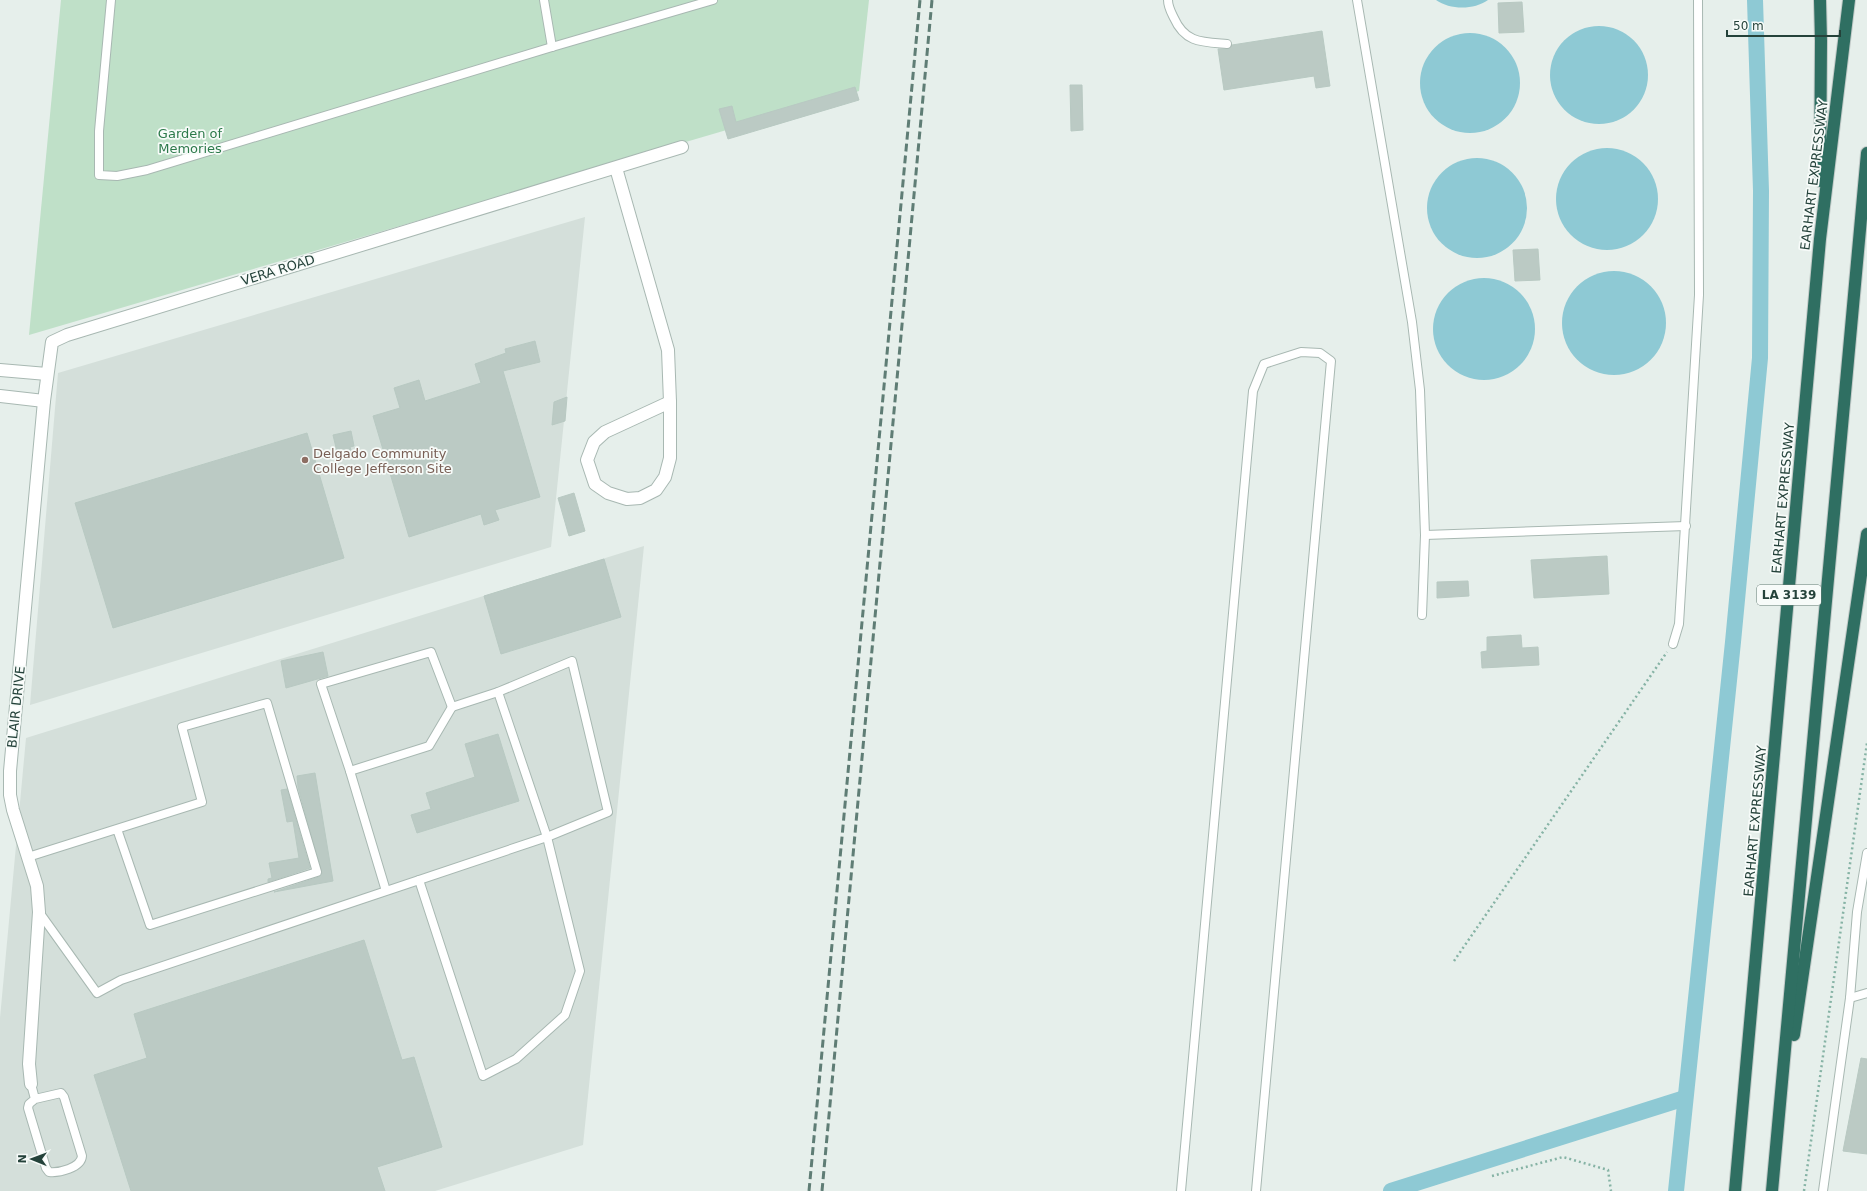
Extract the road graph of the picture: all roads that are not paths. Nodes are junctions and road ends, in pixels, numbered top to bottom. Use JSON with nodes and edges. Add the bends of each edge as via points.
{"nodes":[{"id":1,"x":111,"y":0,"type":"edge"},
{"id":2,"x":544,"y":0,"type":"edge"},
{"id":3,"x":713,"y":0,"type":"edge"},
{"id":4,"x":1168,"y":0,"type":"edge"},
{"id":5,"x":1357,"y":0,"type":"edge"},
{"id":6,"x":1698,"y":0,"type":"edge"},
{"id":7,"x":1820,"y":0,"type":"edge"},
{"id":8,"x":1849,"y":0,"type":"edge"},
{"id":9,"x":1227,"y":44,"type":"dead end"},
{"id":10,"x":552,"y":47,"type":"junction"},
{"id":11,"x":682,"y":148,"type":"dead end"},
{"id":12,"x":1867,"y":153,"type":"edge"},
{"id":13,"x":616,"y":168,"type":"junction"},
{"id":14,"x":1820,"y":239,"type":"junction"},
{"id":15,"x":0,"y":370,"type":"edge"},
{"id":16,"x":47,"y":374,"type":"junction"},
{"id":17,"x":0,"y":396,"type":"edge"},
{"id":18,"x":44,"y":401,"type":"junction"},
{"id":19,"x":670,"y":402,"type":"junction"},
{"id":20,"x":1686,"y":526,"type":"junction"},
{"id":21,"x":1867,"y":534,"type":"edge"},
{"id":22,"x":1425,"y":535,"type":"junction"},
{"id":23,"x":1422,"y":615,"type":"dead end"},
{"id":24,"x":1673,"y":644,"type":"road end"},
{"id":25,"x":498,"y":692,"type":"junction"},
{"id":26,"x":452,"y":707,"type":"junction"},
{"id":27,"x":350,"y":771,"type":"junction"},
{"id":28,"x":116,"y":829,"type":"junction"},
{"id":29,"x":547,"y":837,"type":"junction"},
{"id":30,"x":1867,"y":853,"type":"edge"},
{"id":31,"x":28,"y":857,"type":"junction"},
{"id":32,"x":419,"y":880,"type":"junction"},
{"id":33,"x":386,"y":891,"type":"junction"},
{"id":34,"x":39,"y":912,"type":"junction"},
{"id":35,"x":1867,"y":993,"type":"edge"},
{"id":36,"x":1850,"y":998,"type":"junction"},
{"id":37,"x":31,"y":1084,"type":"joint"},
{"id":38,"x":35,"y":1099,"type":"junction"},
{"id":39,"x":1773,"y":1175,"type":"junction"},
{"id":40,"x":1180,"y":1191,"type":"edge"},
{"id":41,"x":1256,"y":1191,"type":"edge"},
{"id":42,"x":1735,"y":1191,"type":"edge"},
{"id":43,"x":1772,"y":1191,"type":"edge"},
{"id":44,"x":1823,"y":1191,"type":"edge"}],
"edges":[{"from":1,"to":10,"type":"lane","via":[[99,130],[99,176],[117,176],[147,170]]},
{"from":2,"to":10,"type":"lane"},
{"from":3,"to":10,"type":"lane"},
{"from":4,"to":9,"type":"lane","via":[[1168,6],[1177,25],[1187,36],[1199,42]]},
{"from":5,"to":22,"type":"lane","via":[[1412,322],[1420,390]]},
{"from":6,"to":20,"type":"lane","via":[[1699,295]]},
{"from":7,"to":14,"type":"highway"},
{"from":8,"to":14,"type":"highway","name":"EARHART EXPRESSWAY","number":"LA 3139"},
{"from":11,"to":13,"type":"street"},
{"from":12,"to":39,"type":"highway","number":"LA 3139"},
{"from":13,"to":16,"type":"street","name":"VERA ROAD","via":[[66,335],[52,342]]},
{"from":13,"to":19,"type":"street","via":[[668,350]]},
{"from":14,"to":42,"type":"highway","name":"EARHART EXPRESSWAY","number":"LA 3139"},
{"from":15,"to":16,"type":"street"},
{"from":16,"to":18,"type":"street","name":"BLAIR DRIVE"},
{"from":17,"to":18,"type":"street"},
{"from":18,"to":31,"type":"street","name":"BLAIR DRIVE","via":[[10,771],[13,810]]},
{"from":19,"to":19,"type":"street","via":[[670,458],[665,476],[656,490],[640,498],[627,499],[608,493],[595,484],[587,460],[594,442],[605,432]]},
{"from":20,"to":22,"type":"lane"},
{"from":20,"to":24,"type":"lane","via":[[1679,624]]},
{"from":21,"to":39,"type":"highway"},
{"from":22,"to":23,"type":"lane"},
{"from":25,"to":26,"type":"lane"},
{"from":25,"to":29,"type":"lane"},
{"from":25,"to":29,"type":"lane","via":[[572,661],[608,812]]},
{"from":26,"to":27,"type":"lane","via":[[429,746]]},
{"from":26,"to":27,"type":"lane","via":[[431,652],[321,684]]},
{"from":27,"to":33,"type":"lane"},
{"from":28,"to":28,"type":"lane","via":[[202,802],[182,727],[267,703],[318,872],[150,925]]},
{"from":28,"to":31,"type":"lane"},
{"from":29,"to":32,"type":"lane"},
{"from":29,"to":32,"type":"lane","via":[[580,971],[566,1015],[516,1059],[483,1076]]},
{"from":30,"to":36,"type":"lane","via":[[1857,912]]},
{"from":31,"to":34,"type":"street","name":"BLAIR DRIVE","via":[[37,886]]},
{"from":32,"to":33,"type":"lane"},
{"from":33,"to":34,"type":"lane","via":[[121,980],[97,992]]},
{"from":34,"to":37,"type":"street","name":"BLAIR DRIVE","via":[[28,1064]]},
{"from":35,"to":36,"type":"lane"},
{"from":36,"to":44,"type":"lane"},
{"from":37,"to":38,"type":"lane"},
{"from":38,"to":38,"type":"lane","via":[[28,1108],[46,1168],[54,1173],[78,1165],[82,1156],[64,1097],[61,1093],[56,1093]]},
{"from":39,"to":43,"type":"highway","number":"LA 3139"},
{"from":40,"to":41,"type":"lane","via":[[1253,391],[1264,364],[1301,352],[1320,352],[1331,361]]}]}
